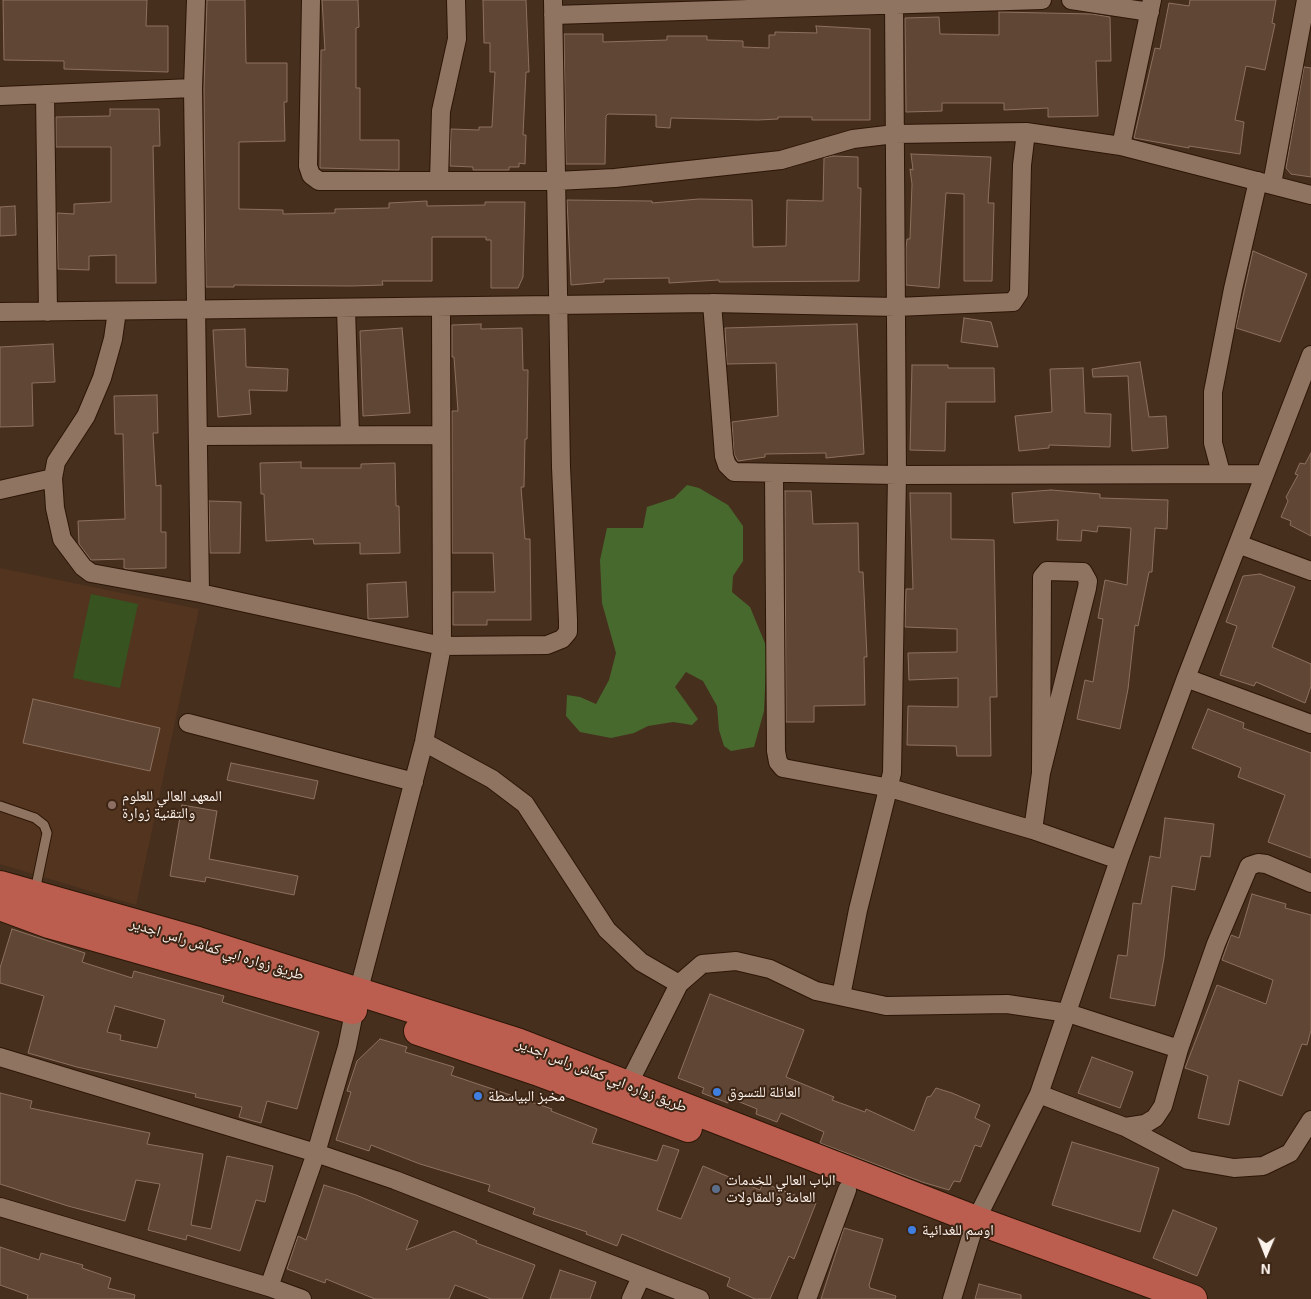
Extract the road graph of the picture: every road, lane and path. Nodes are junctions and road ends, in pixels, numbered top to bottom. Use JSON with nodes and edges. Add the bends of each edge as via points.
{"nodes":[{"id":1,"x":196,"y":0,"type":"edge"},
{"id":2,"x":312,"y":0,"type":"edge"},
{"id":3,"x":456,"y":0,"type":"edge"},
{"id":4,"x":1042,"y":0,"type":"edge"},
{"id":5,"x":1071,"y":0,"type":"edge"},
{"id":6,"x":1306,"y":0,"type":"edge"},
{"id":7,"x":894,"y":2,"type":"edge"},
{"id":8,"x":1152,"y":6,"type":"edge"},
{"id":9,"x":553,"y":7,"type":"edge"},
{"id":10,"x":193,"y":88,"type":"junction"},
{"id":11,"x":44,"y":94,"type":"junction"},
{"id":12,"x":0,"y":96,"type":"edge"},
{"id":13,"x":1026,"y":132,"type":"junction"},
{"id":14,"x":895,"y":134,"type":"junction"},
{"id":15,"x":1121,"y":146,"type":"junction"},
{"id":16,"x":439,"y":180,"type":"junction"},
{"id":17,"x":556,"y":181,"type":"junction"},
{"id":18,"x":1265,"y":182,"type":"junction"},
{"id":19,"x":1311,"y":195,"type":"edge"},
{"id":20,"x":712,"y":303,"type":"junction"},
{"id":21,"x":560,"y":305,"type":"junction"},
{"id":22,"x":896,"y":307,"type":"junction"},
{"id":23,"x":441,"y":308,"type":"junction"},
{"id":24,"x":346,"y":309,"type":"junction"},
{"id":25,"x":196,"y":310,"type":"junction"},
{"id":26,"x":117,"y":311,"type":"junction"},
{"id":27,"x":0,"y":312,"type":"edge"},
{"id":28,"x":48,"y":312,"type":"junction"},
{"id":29,"x":1311,"y":355,"type":"edge"},
{"id":30,"x":441,"y":435,"type":"junction"},
{"id":31,"x":198,"y":436,"type":"junction"},
{"id":32,"x":350,"y":436,"type":"junction"},
{"id":33,"x":1221,"y":473,"type":"junction"},
{"id":34,"x":774,"y":474,"type":"junction"},
{"id":35,"x":1265,"y":474,"type":"junction"},
{"id":36,"x":897,"y":475,"type":"junction"},
{"id":37,"x":53,"y":478,"type":"junction"},
{"id":38,"x":0,"y":490,"type":"edge"},
{"id":39,"x":1238,"y":544,"type":"junction"},
{"id":40,"x":1311,"y":571,"type":"edge"},
{"id":41,"x":200,"y":593,"type":"junction"},
{"id":42,"x":442,"y":646,"type":"junction"},
{"id":43,"x":1186,"y":678,"type":"junction"},
{"id":44,"x":188,"y":723,"type":"dead end"},
{"id":45,"x":1311,"y":724,"type":"edge"},
{"id":46,"x":424,"y":742,"type":"junction"},
{"id":47,"x":1041,"y":773,"type":"junction"},
{"id":48,"x":414,"y":782,"type":"junction"},
{"id":49,"x":890,"y":788,"type":"junction"},
{"id":50,"x":0,"y":806,"type":"edge"},
{"id":51,"x":1033,"y":830,"type":"junction"},
{"id":52,"x":1118,"y":860,"type":"junction"},
{"id":53,"x":1311,"y":883,"type":"edge"},
{"id":54,"x":0,"y":885,"type":"edge"},
{"id":55,"x":35,"y":894,"type":"junction"},
{"id":56,"x":0,"y":906,"type":"edge"},
{"id":57,"x":679,"y":984,"type":"junction"},
{"id":58,"x":841,"y":996,"type":"junction"},
{"id":59,"x":356,"y":1002,"type":"junction"},
{"id":60,"x":1068,"y":1013,"type":"junction"},
{"id":61,"x":1179,"y":1049,"type":"junction"},
{"id":62,"x":0,"y":1057,"type":"edge"},
{"id":63,"x":628,"y":1085,"type":"junction"},
{"id":64,"x":1040,"y":1094,"type":"junction"},
{"id":65,"x":1311,"y":1120,"type":"edge"},
{"id":66,"x":1125,"y":1126,"type":"junction"},
{"id":67,"x":316,"y":1152,"type":"junction"},
{"id":68,"x":847,"y":1190,"type":"junction"},
{"id":69,"x":0,"y":1207,"type":"edge"},
{"id":70,"x":974,"y":1228,"type":"junction"},
{"id":71,"x":641,"y":1277,"type":"junction"},
{"id":72,"x":269,"y":1287,"type":"junction"},
{"id":73,"x":302,"y":1299,"type":"edge"},
{"id":74,"x":631,"y":1299,"type":"edge"},
{"id":75,"x":700,"y":1299,"type":"edge"},
{"id":76,"x":807,"y":1299,"type":"edge"},
{"id":77,"x":952,"y":1299,"type":"edge"},
{"id":78,"x":1146,"y":1299,"type":"edge"},
{"id":79,"x":1193,"y":1299,"type":"edge"}],
"edges":[{"from":1,"to":10,"type":"street"},
{"from":2,"to":16,"type":"street","via":[[308,166],[311,175],[319,181]]},
{"from":3,"to":16,"type":"street","via":[[457,39],[441,111]]},
{"from":4,"to":7,"type":"street"},
{"from":5,"to":8,"type":"street"},
{"from":6,"to":18,"type":"street"},
{"from":7,"to":9,"type":"street"},
{"from":7,"to":14,"type":"street"},
{"from":8,"to":15,"type":"street"},
{"from":9,"to":17,"type":"street"},
{"from":10,"to":11,"type":"street"},
{"from":10,"to":25,"type":"street"},
{"from":11,"to":12,"type":"street"},
{"from":11,"to":28,"type":"street"},
{"from":13,"to":14,"type":"street"},
{"from":13,"to":15,"type":"street"},
{"from":13,"to":22,"type":"street","via":[[1022,165],[1019,293],[1014,302]]},
{"from":14,"to":17,"type":"street","via":[[853,139],[781,160]]},
{"from":14,"to":22,"type":"street"},
{"from":15,"to":18,"type":"street"},
{"from":16,"to":17,"type":"street"},
{"from":17,"to":21,"type":"street"},
{"from":18,"to":19,"type":"street"},
{"from":18,"to":33,"type":"street","via":[[1233,289],[1213,392],[1213,443]]},
{"from":20,"to":21,"type":"street"},
{"from":20,"to":22,"type":"street"},
{"from":20,"to":34,"type":"street","via":[[727,465],[734,472]]},
{"from":21,"to":23,"type":"street"},
{"from":21,"to":42,"type":"street","via":[[561,467],[568,632],[562,639],[547,644]]},
{"from":22,"to":36,"type":"street"},
{"from":23,"to":24,"type":"street"},
{"from":23,"to":30,"type":"street"},
{"from":24,"to":25,"type":"street"},
{"from":24,"to":32,"type":"street"},
{"from":25,"to":26,"type":"street"},
{"from":25,"to":31,"type":"street"},
{"from":26,"to":28,"type":"street"},
{"from":26,"to":37,"type":"street","via":[[102,378],[86,416],[56,462]]},
{"from":27,"to":28,"type":"street"},
{"from":29,"to":35,"type":"street"},
{"from":30,"to":32,"type":"street"},
{"from":30,"to":42,"type":"street"},
{"from":31,"to":32,"type":"street"},
{"from":31,"to":41,"type":"street"},
{"from":33,"to":35,"type":"street"},
{"from":33,"to":36,"type":"street"},
{"from":34,"to":36,"type":"street"},
{"from":34,"to":49,"type":"street","via":[[778,762],[783,768]]},
{"from":35,"to":39,"type":"street"},
{"from":36,"to":49,"type":"street"},
{"from":37,"to":38,"type":"street"},
{"from":37,"to":41,"type":"street","via":[[62,539],[82,567],[91,573]]},
{"from":39,"to":40,"type":"street"},
{"from":39,"to":43,"type":"street"},
{"from":41,"to":42,"type":"street"},
{"from":42,"to":46,"type":"street"},
{"from":43,"to":45,"type":"street"},
{"from":43,"to":52,"type":"street"},
{"from":44,"to":48,"type":"street"},
{"from":46,"to":48,"type":"street"},
{"from":46,"to":57,"type":"street","via":[[492,780],[525,804],[607,930],[641,962]]},
{"from":47,"to":47,"type":"street","via":[[1042,577],[1047,571],[1083,572],[1088,581],[1087,588]]},
{"from":47,"to":51,"type":"street"},
{"from":48,"to":59,"type":"street"},
{"from":49,"to":51,"type":"street"},
{"from":49,"to":58,"type":"street","via":[[858,910]]},
{"from":50,"to":55,"type":"lane","via":[[35,818],[44,825],[47,834]]},
{"from":51,"to":52,"type":"street"},
{"from":52,"to":60,"type":"street"},
{"from":53,"to":61,"type":"street","via":[[1266,864],[1249,866],[1216,944]]},
{"from":54,"to":55,"type":"main road","name":"طريق زواره ابي كماش راس اجدير"},
{"from":55,"to":59,"type":"main road","name":"طريق زواره ابي كماش راس اجدير","via":[[198,941]]},
{"from":56,"to":59,"type":"main road","via":[[49,924]]},
{"from":57,"to":58,"type":"street","via":[[702,964],[736,961],[770,968],[816,991]]},
{"from":57,"to":63,"type":"street"},
{"from":58,"to":60,"type":"street","via":[[886,1006],[1007,1004]]},
{"from":59,"to":63,"type":"main road","name":"طريق زواره ابي كماش راس اجدير","via":[[517,1042]]},
{"from":59,"to":67,"type":"street","via":[[347,1047]]},
{"from":59,"to":68,"type":"main road"},
{"from":60,"to":61,"type":"street"},
{"from":60,"to":64,"type":"street"},
{"from":61,"to":66,"type":"street","via":[[1163,1106],[1145,1124]]},
{"from":62,"to":67,"type":"street"},
{"from":63,"to":70,"type":"main road","name":"طريق زواره ابي كماش راس اجدير"},
{"from":64,"to":66,"type":"street"},
{"from":64,"to":70,"type":"street"},
{"from":65,"to":66,"type":"street","via":[[1290,1153],[1263,1166],[1234,1168],[1188,1160]]},
{"from":67,"to":71,"type":"street","via":[[396,1180]]},
{"from":67,"to":72,"type":"street"},
{"from":68,"to":70,"type":"main road"},
{"from":68,"to":76,"type":"street"},
{"from":69,"to":72,"type":"street"},
{"from":70,"to":77,"type":"street"},
{"from":70,"to":78,"type":"main road"},
{"from":70,"to":79,"type":"main road","name":"طريق زواره ابي كماش راس اجدير"},
{"from":71,"to":74,"type":"street"},
{"from":71,"to":75,"type":"street"},
{"from":72,"to":73,"type":"street"}]}
